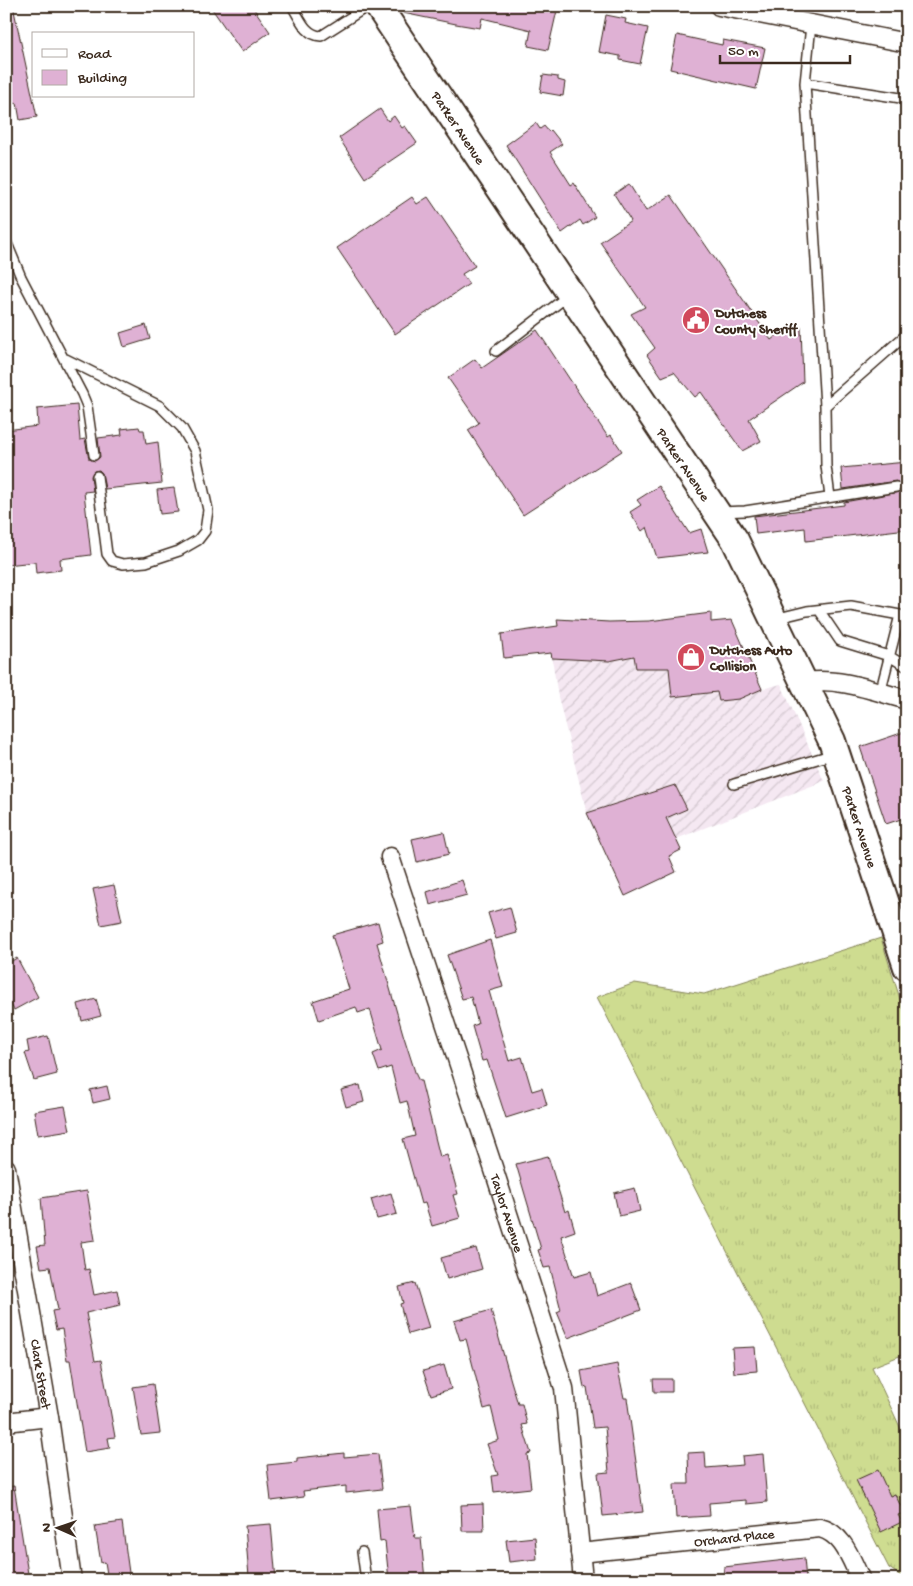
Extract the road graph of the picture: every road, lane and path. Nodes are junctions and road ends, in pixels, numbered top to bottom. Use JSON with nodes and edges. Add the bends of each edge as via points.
{"nodes":[{"id":1,"x":292,"y":6,"type":"edge"},
{"id":2,"x":368,"y":6,"type":"edge"},
{"id":3,"x":378,"y":6,"type":"edge"},
{"id":4,"x":719,"y":6,"type":"edge"},
{"id":5,"x":812,"y":25,"type":"junction"},
{"id":6,"x":907,"y":43,"type":"edge"},
{"id":7,"x":804,"y":83,"type":"junction"},
{"id":8,"x":907,"y":99,"type":"edge"},
{"id":9,"x":6,"y":241,"type":"edge"},
{"id":10,"x":572,"y":294,"type":"junction"},
{"id":11,"x":907,"y":334,"type":"edge"},
{"id":12,"x":496,"y":351,"type":"dead end"},
{"id":13,"x":66,"y":359,"type":"junction"},
{"id":14,"x":825,"y":406,"type":"junction"},
{"id":15,"x":94,"y":454,"type":"dead end"},
{"id":16,"x":98,"y":476,"type":"dead end"},
{"id":17,"x":896,"y":487,"type":"dead end"},
{"id":18,"x":830,"y":497,"type":"junction"},
{"id":19,"x":718,"y":512,"type":"junction"},
{"id":20,"x":819,"y":610,"type":"junction"},
{"id":21,"x":774,"y":619,"type":"junction"},
{"id":22,"x":889,"y":656,"type":"junction"},
{"id":23,"x":907,"y":667,"type":"edge"},
{"id":24,"x":806,"y":682,"type":"junction"},
{"id":25,"x":880,"y":693,"type":"junction"},
{"id":26,"x":907,"y":700,"type":"edge"},
{"id":27,"x":837,"y":753,"type":"junction"},
{"id":28,"x":734,"y":784,"type":"dead end"},
{"id":29,"x":390,"y":857,"type":"dead end"},
{"id":30,"x":907,"y":966,"type":"edge"},
{"id":31,"x":6,"y":1168,"type":"edge"},
{"id":32,"x":49,"y":1417,"type":"junction"},
{"id":33,"x":6,"y":1422,"type":"edge"},
{"id":34,"x":362,"y":1552,"type":"dead end"},
{"id":35,"x":580,"y":1553,"type":"junction"},
{"id":36,"x":72,"y":1580,"type":"edge"},
{"id":37,"x":366,"y":1580,"type":"edge"},
{"id":38,"x":583,"y":1580,"type":"edge"},
{"id":39,"x":861,"y":1580,"type":"edge"}],
"edges":[{"from":1,"to":2,"type":"lane","via":[[313,36],[321,36]]},
{"from":3,"to":10,"type":"main road","name":"Parker Avenue"},
{"from":4,"to":5,"type":"street"},
{"from":5,"to":6,"type":"street"},
{"from":5,"to":7,"type":"lane"},
{"from":7,"to":8,"type":"lane"},
{"from":7,"to":14,"type":"lane"},
{"from":9,"to":13,"type":"lane","via":[[21,277]]},
{"from":10,"to":12,"type":"lane"},
{"from":10,"to":19,"type":"main road","name":"Parker Avenue"},
{"from":11,"to":14,"type":"lane"},
{"from":13,"to":15,"type":"lane","via":[[87,406]]},
{"from":13,"to":16,"type":"lane","via":[[160,406],[182,428],[195,451],[208,510],[204,530],[198,540],[179,551],[146,562],[123,564],[112,561],[107,554]]},
{"from":14,"to":18,"type":"lane"},
{"from":17,"to":18,"type":"lane"},
{"from":18,"to":19,"type":"lane"},
{"from":19,"to":21,"type":"main road","name":"Parker Avenue"},
{"from":20,"to":21,"type":"lane"},
{"from":20,"to":22,"type":"lane","via":[[840,641]]},
{"from":20,"to":22,"type":"lane","via":[[851,606],[900,615]]},
{"from":21,"to":24,"type":"main road","name":"Parker Avenue"},
{"from":22,"to":23,"type":"lane"},
{"from":22,"to":25,"type":"lane"},
{"from":24,"to":25,"type":"street","via":[[829,680]]},
{"from":24,"to":27,"type":"main road","name":"Parker Avenue"},
{"from":25,"to":26,"type":"street"},
{"from":27,"to":28,"type":"lane"},
{"from":27,"to":30,"type":"main road","name":"Parker Avenue","via":[[895,918]]},
{"from":29,"to":35,"type":"street","name":"Taylor Avenue","via":[[564,1388]]},
{"from":31,"to":32,"type":"street","name":"Clark Street"},
{"from":32,"to":33,"type":"street"},
{"from":32,"to":36,"type":"street","name":"Clark Street"},
{"from":34,"to":37,"type":"lane"},
{"from":35,"to":38,"type":"street","name":"Taylor Avenue"},
{"from":35,"to":39,"type":"street","name":"Orchard Place","via":[[820,1528],[840,1538]]}]}
